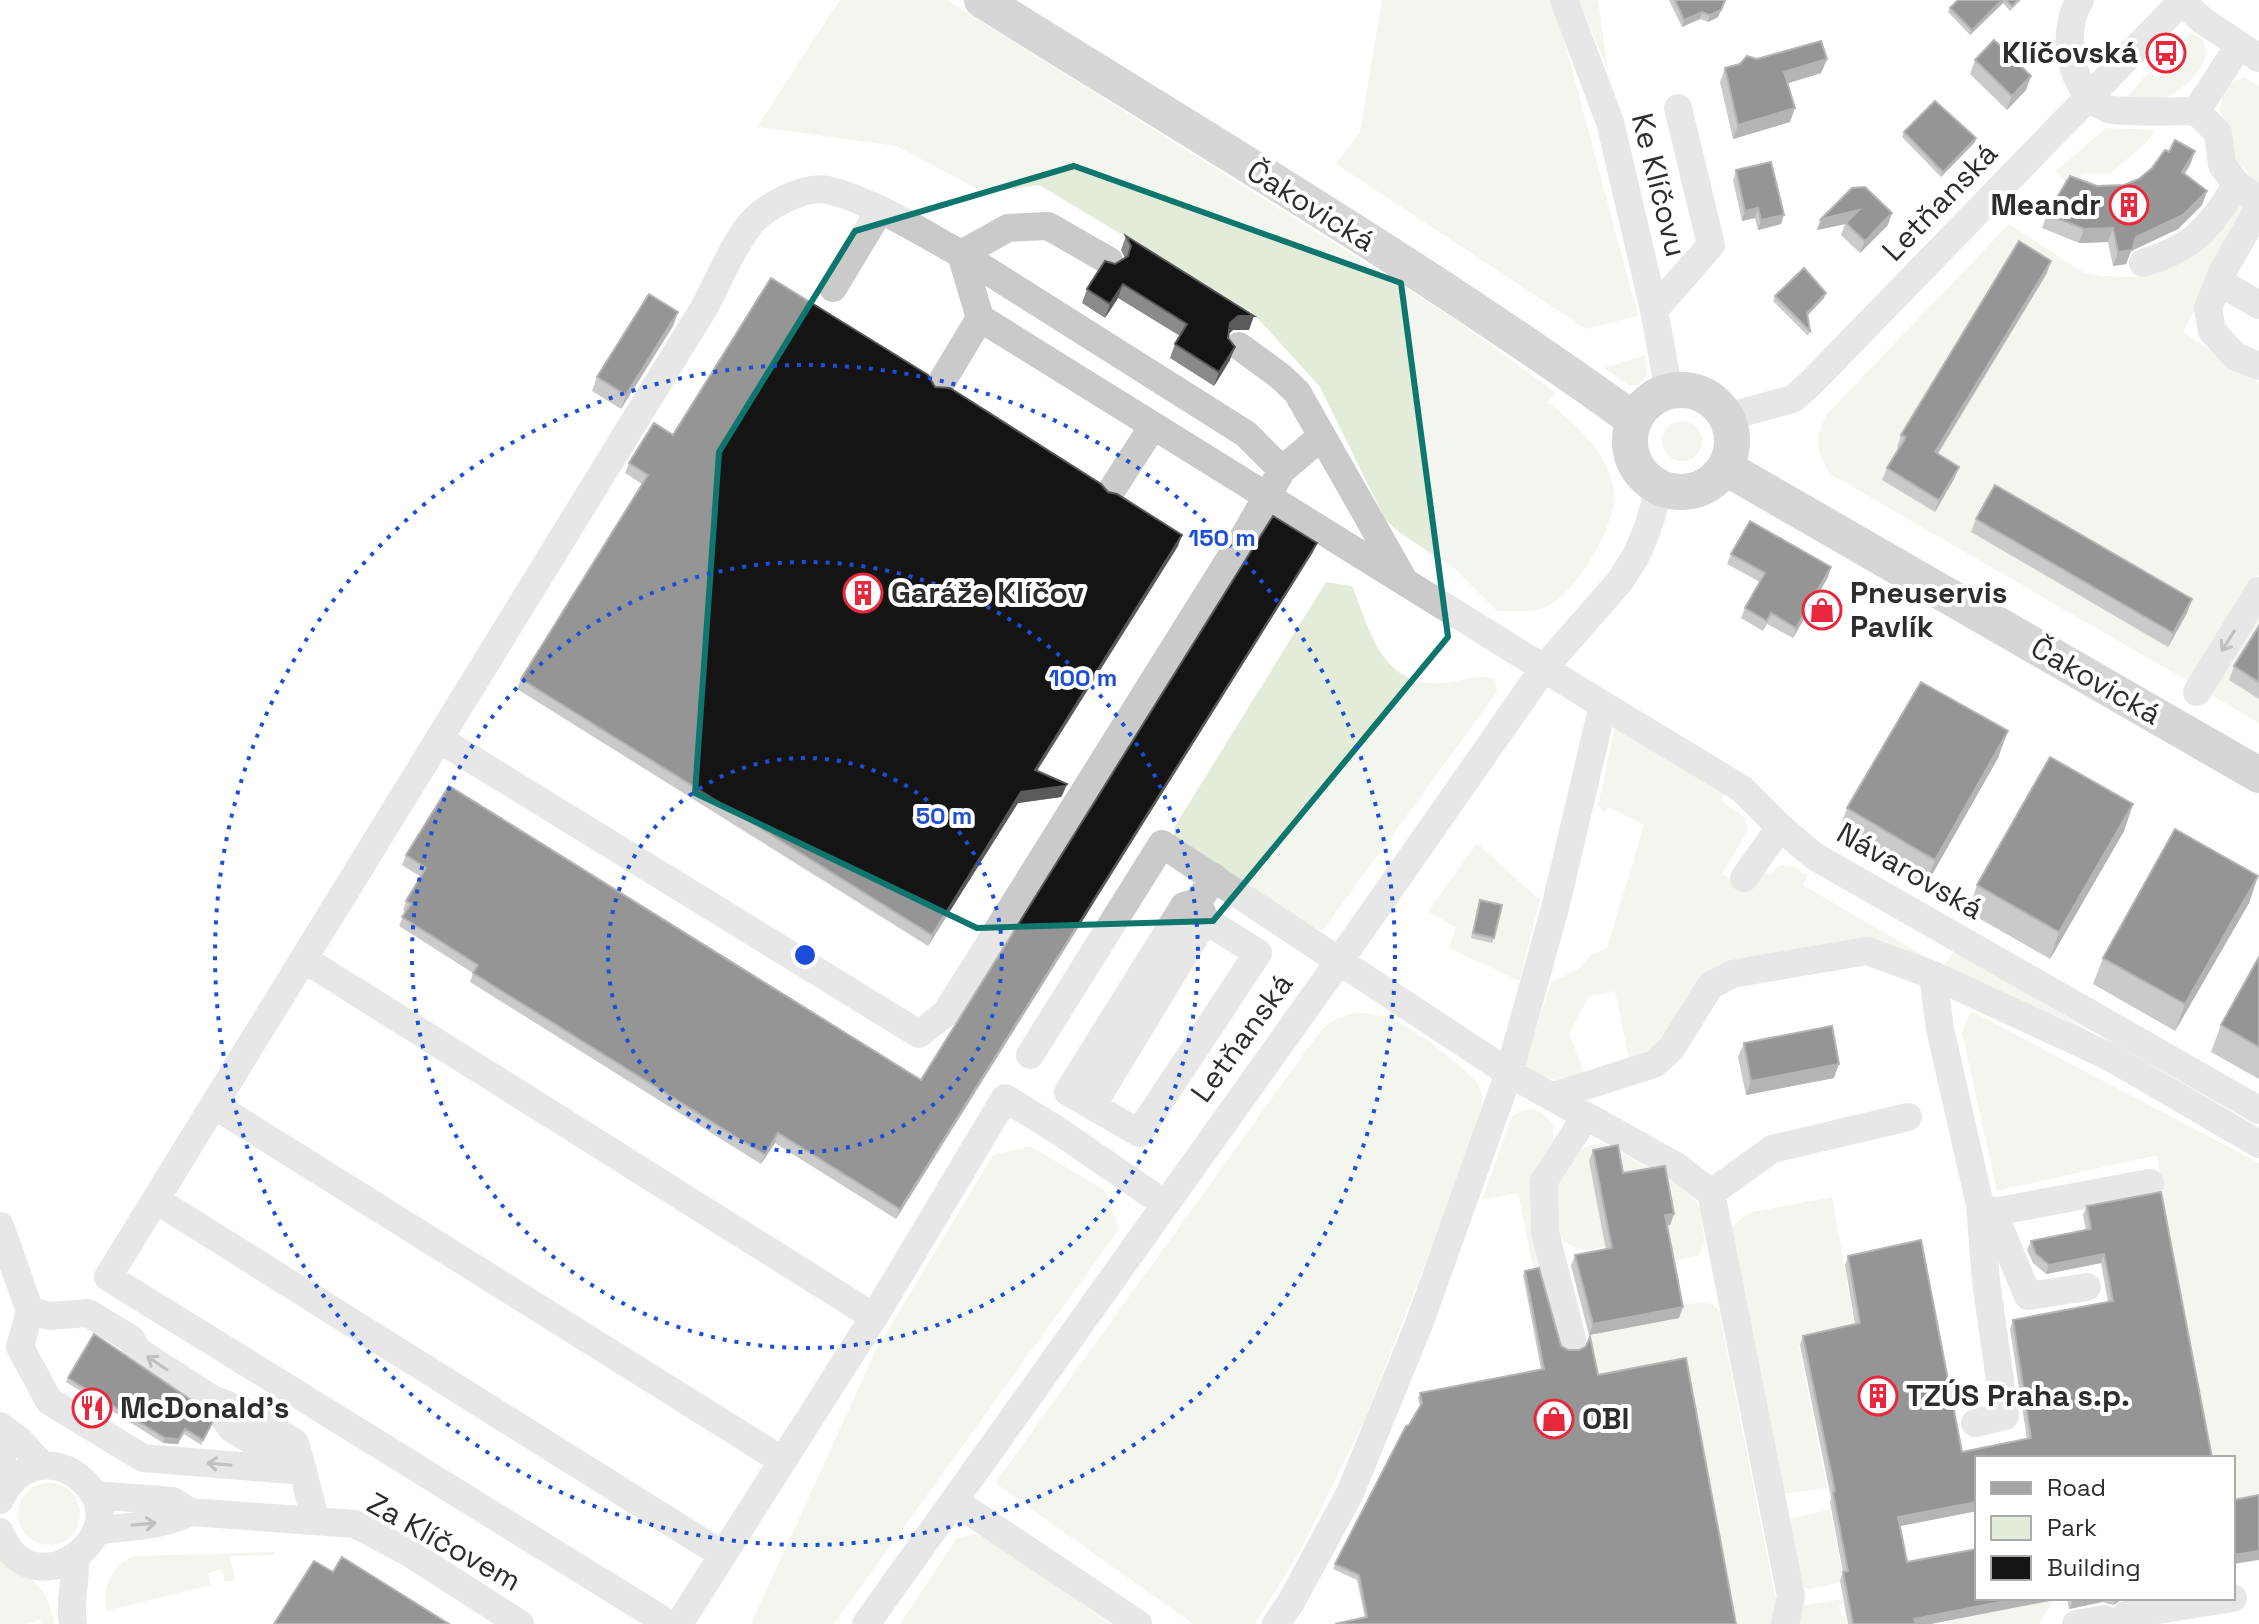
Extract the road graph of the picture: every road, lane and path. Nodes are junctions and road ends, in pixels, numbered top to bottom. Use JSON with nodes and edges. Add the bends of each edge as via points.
{"nodes":[{"id":1,"x":982,"y":0,"type":"edge"},
{"id":2,"x":1564,"y":0,"type":"edge"},
{"id":3,"x":2080,"y":0,"type":"edge"},
{"id":4,"x":2181,"y":0,"type":"edge"},
{"id":5,"x":2249,"y":52,"type":"edge"},
{"id":6,"x":2090,"y":97,"type":"junction"},
{"id":7,"x":1678,"y":108,"type":"dead end"},
{"id":8,"x":2196,"y":111,"type":"junction"},
{"id":9,"x":2248,"y":193,"type":"edge"},
{"id":10,"x":2259,"y":207,"type":"edge"},
{"id":11,"x":880,"y":210,"type":"junction"},
{"id":12,"x":961,"y":254,"type":"junction"},
{"id":13,"x":1109,"y":261,"type":"edge"},
{"id":14,"x":2143,"y":263,"type":"dead end"},
{"id":15,"x":2219,"y":282,"type":"junction"},
{"id":16,"x":833,"y":288,"type":"dead end"},
{"id":17,"x":2259,"y":305,"type":"edge"},
{"id":18,"x":1654,"y":310,"type":"junction"},
{"id":19,"x":980,"y":318,"type":"junction"},
{"id":20,"x":1239,"y":346,"type":"dead end"},
{"id":21,"x":2259,"y":366,"type":"edge"},
{"id":22,"x":941,"y":383,"type":"dead end"},
{"id":23,"x":1669,"y":392,"type":"junction"},
{"id":24,"x":1726,"y":417,"type":"junction"},
{"id":25,"x":1634,"y":420,"type":"junction"},
{"id":26,"x":1153,"y":426,"type":"junction"},
{"id":27,"x":1322,"y":436,"type":"junction"},
{"id":28,"x":1726,"y":468,"type":"junction"},
{"id":29,"x":1282,"y":470,"type":"junction"},
{"id":30,"x":1113,"y":488,"type":"dead end"},
{"id":31,"x":1660,"y":488,"type":"junction"},
{"id":32,"x":1267,"y":496,"type":"junction"},
{"id":33,"x":1405,"y":581,"type":"junction"},
{"id":34,"x":2259,"y":591,"type":"edge"},
{"id":35,"x":1544,"y":668,"type":"junction"},
{"id":36,"x":2197,"y":692,"type":"dead end"},
{"id":37,"x":1603,"y":705,"type":"junction"},
{"id":38,"x":439,"y":739,"type":"junction"},
{"id":39,"x":2259,"y":774,"type":"edge"},
{"id":40,"x":1780,"y":827,"type":"junction"},
{"id":41,"x":1214,"y":877,"type":"junction"},
{"id":42,"x":1744,"y":878,"type":"dead end"},
{"id":43,"x":1202,"y":911,"type":"junction"},
{"id":44,"x":304,"y":959,"type":"junction"},
{"id":45,"x":1340,"y":960,"type":"junction"},
{"id":46,"x":1933,"y":975,"type":"junction"},
{"id":47,"x":1030,"y":1055,"type":"dead end"},
{"id":48,"x":1509,"y":1073,"type":"junction"},
{"id":49,"x":1551,"y":1097,"type":"junction"},
{"id":50,"x":214,"y":1105,"type":"junction"},
{"id":51,"x":2259,"y":1110,"type":"edge"},
{"id":52,"x":1586,"y":1116,"type":"junction"},
{"id":53,"x":1908,"y":1117,"type":"dead end"},
{"id":54,"x":2259,"y":1144,"type":"edge"},
{"id":55,"x":2150,"y":1183,"type":"dead end"},
{"id":56,"x":1711,"y":1193,"type":"junction"},
{"id":57,"x":156,"y":1200,"type":"junction"},
{"id":58,"x":1165,"y":1204,"type":"junction"},
{"id":59,"x":1987,"y":1209,"type":"junction"},
{"id":60,"x":3,"y":1217,"type":"edge"},
{"id":61,"x":2087,"y":1287,"type":"dead end"},
{"id":62,"x":30,"y":1311,"type":"junction"},
{"id":63,"x":874,"y":1317,"type":"junction"},
{"id":64,"x":1572,"y":1339,"type":"dead end"},
{"id":65,"x":1975,"y":1423,"type":"dead end"},
{"id":66,"x":0,"y":1437,"type":"edge"},
{"id":67,"x":783,"y":1461,"type":"junction"},
{"id":68,"x":42,"y":1465,"type":"junction"},
{"id":69,"x":303,"y":1471,"type":"junction"},
{"id":70,"x":4,"y":1492,"type":"edge"},
{"id":71,"x":94,"y":1495,"type":"junction"},
{"id":72,"x":954,"y":1501,"type":"junction"},
{"id":73,"x":190,"y":1512,"type":"junction"},
{"id":74,"x":315,"y":1519,"type":"junction"},
{"id":75,"x":96,"y":1531,"type":"junction"},
{"id":76,"x":2,"y":1541,"type":"edge"},
{"id":77,"x":723,"y":1555,"type":"junction"},
{"id":78,"x":75,"y":1559,"type":"junction"},
{"id":79,"x":44,"y":1566,"type":"junction"},
{"id":80,"x":2259,"y":1594,"type":"edge"},
{"id":81,"x":2235,"y":1598,"type":"edge"},
{"id":82,"x":2221,"y":1600,"type":"edge"},
{"id":83,"x":71,"y":1612,"type":"edge"},
{"id":84,"x":520,"y":1624,"type":"edge"},
{"id":85,"x":669,"y":1624,"type":"edge"},
{"id":86,"x":679,"y":1624,"type":"edge"},
{"id":87,"x":866,"y":1624,"type":"edge"},
{"id":88,"x":1138,"y":1624,"type":"edge"},
{"id":89,"x":1276,"y":1624,"type":"edge"},
{"id":90,"x":1785,"y":1624,"type":"edge"},
{"id":91,"x":2076,"y":1624,"type":"edge"}],
"edges":[{"from":1,"to":25,"type":"main road","name":"Čakovická","via":[[1427,279]]},
{"from":2,"to":18,"type":"street","name":"Ke Klíčovu","via":[[1610,122]]},
{"from":3,"to":6,"type":"street","via":[[2069,34],[2072,62]]},
{"from":4,"to":5,"type":"street"},
{"from":4,"to":6,"type":"street","name":"Letňanská"},
{"from":5,"to":8,"type":"street"},
{"from":6,"to":8,"type":"street","via":[[2109,109]]},
{"from":6,"to":24,"type":"street","name":"Letňanská","via":[[1802,392]]},
{"from":7,"to":18,"type":"street","via":[[1711,245]]},
{"from":8,"to":9,"type":"street","via":[[2218,133],[2222,165]]},
{"from":9,"to":14,"type":"street","via":[[2183,248]]},
{"from":10,"to":15,"type":"street"},
{"from":11,"to":12,"type":"street"},
{"from":11,"to":16,"type":"street"},
{"from":11,"to":38,"type":"street","via":[[826,189],[771,205],[748,227],[704,308]]},
{"from":12,"to":13,"type":"street","via":[[1008,228],[1048,226]]},
{"from":12,"to":19,"type":"street"},
{"from":12,"to":29,"type":"street","via":[[1246,434]]},
{"from":15,"to":17,"type":"street"},
{"from":15,"to":21,"type":"street","via":[[2208,308],[2212,331],[2235,356]]},
{"from":18,"to":23,"type":"street","name":"Ke Klíčovu"},
{"from":19,"to":22,"type":"street"},
{"from":19,"to":26,"type":"street","name":"Návarovská"},
{"from":20,"to":27,"type":"street","via":[[1297,392]]},
{"from":23,"to":24,"type":"main road","via":[[1702,394]]},
{"from":23,"to":25,"type":"main road","via":[[1655,397]]},
{"from":24,"to":28,"type":"main road","via":[[1732,449]]},
{"from":25,"to":31,"type":"main road","via":[[1631,443],[1637,467]]},
{"from":26,"to":30,"type":"street"},
{"from":26,"to":32,"type":"street","name":"Návarovská"},
{"from":27,"to":29,"type":"street"},
{"from":27,"to":33,"type":"street"},
{"from":28,"to":31,"type":"main road","via":[[1691,492]]},
{"from":28,"to":39,"type":"main road","name":"Čakovická"},
{"from":29,"to":32,"type":"street"},
{"from":31,"to":35,"type":"street","name":"Letňanská","via":[[1642,542],[1620,581]]},
{"from":32,"to":33,"type":"street","name":"Návarovská"},
{"from":32,"to":38,"type":"street","via":[[946,1013],[919,1034]]},
{"from":33,"to":35,"type":"street","name":"Návarovská"},
{"from":34,"to":36,"type":"street","one_way":true},
{"from":35,"to":37,"type":"street","name":"Návarovská"},
{"from":35,"to":45,"type":"street","name":"Letňanská"},
{"from":37,"to":40,"type":"street","name":"Návarovská","via":[[1742,789]]},
{"from":37,"to":48,"type":"street"},
{"from":38,"to":44,"type":"street"},
{"from":40,"to":42,"type":"street"},
{"from":40,"to":51,"type":"street","name":"Návarovská","via":[[1814,856]]},
{"from":41,"to":43,"type":"street"},
{"from":41,"to":45,"type":"street"},
{"from":41,"to":47,"type":"street","via":[[1162,844]]},
{"from":43,"to":43,"type":"street","via":[[1092,1106],[1139,1133],[1258,953]]},
{"from":44,"to":50,"type":"street"},
{"from":44,"to":63,"type":"street"},
{"from":45,"to":48,"type":"street"},
{"from":45,"to":58,"type":"street","name":"Letňanská"},
{"from":46,"to":49,"type":"street","via":[[1867,951],[1732,974],[1710,986],[1671,1049],[1654,1064]]},
{"from":46,"to":54,"type":"street","via":[[2108,1056]]},
{"from":46,"to":59,"type":"street","via":[[1940,1029]]},
{"from":48,"to":49,"type":"street"},
{"from":48,"to":89,"type":"street","via":[[1419,1324],[1350,1493]]},
{"from":49,"to":52,"type":"street"},
{"from":50,"to":57,"type":"street"},
{"from":50,"to":67,"type":"street"},
{"from":52,"to":56,"type":"street","via":[[1676,1166]]},
{"from":52,"to":64,"type":"street","via":[[1544,1181],[1545,1232]]},
{"from":53,"to":56,"type":"street","via":[[1772,1149]]},
{"from":55,"to":59,"type":"street"},
{"from":56,"to":90,"type":"street","via":[[1791,1596]]},
{"from":57,"to":77,"type":"street"},
{"from":57,"to":85,"type":"street","via":[[108,1277]]},
{"from":58,"to":63,"type":"street","via":[[1005,1098]]},
{"from":58,"to":72,"type":"street","name":"Letňanská"},
{"from":59,"to":61,"type":"street","via":[[2028,1296]]},
{"from":59,"to":65,"type":"street","via":[[1986,1281],[2005,1416]]},
{"from":60,"to":62,"type":"street"},
{"from":69,"to":62,"type":"street","one_way":true,"via":[[295,1443],[212,1399],[88,1313],[50,1316]]},
{"from":69,"to":62,"type":"street","one_way":true,"via":[[143,1458],[49,1401],[20,1347]]},
{"from":63,"to":67,"type":"street"},
{"from":66,"to":68,"type":"street","via":[[18,1439]]},
{"from":66,"to":70,"type":"street"},
{"from":67,"to":77,"type":"street"},
{"from":68,"to":70,"type":"street","via":[[29,1469]]},
{"from":68,"to":71,"type":"street","via":[[73,1472]]},
{"from":69,"to":74,"type":"street"},
{"from":71,"to":73,"type":"street","name":"Za Klíčovem","via":[[173,1501]]},
{"from":71,"to":75,"type":"street"},
{"from":72,"to":87,"type":"street","name":"Letňanská"},
{"from":72,"to":88,"type":"street"},
{"from":73,"to":74,"type":"street","name":"Za Klíčovem"},
{"from":75,"to":73,"type":"street","name":"Za Klíčovem","one_way":true,"via":[[170,1523]]},
{"from":74,"to":84,"type":"street","name":"Za Klíčovem","via":[[355,1524]]},
{"from":75,"to":78,"type":"street"},
{"from":76,"to":79,"type":"street","via":[[17,1556]]},
{"from":77,"to":86,"type":"street"},
{"from":78,"to":79,"type":"street"},
{"from":78,"to":83,"type":"street"},
{"from":79,"to":83,"type":"street"},
{"from":80,"to":81,"type":"street"},
{"from":82,"to":91,"type":"street"}]}
